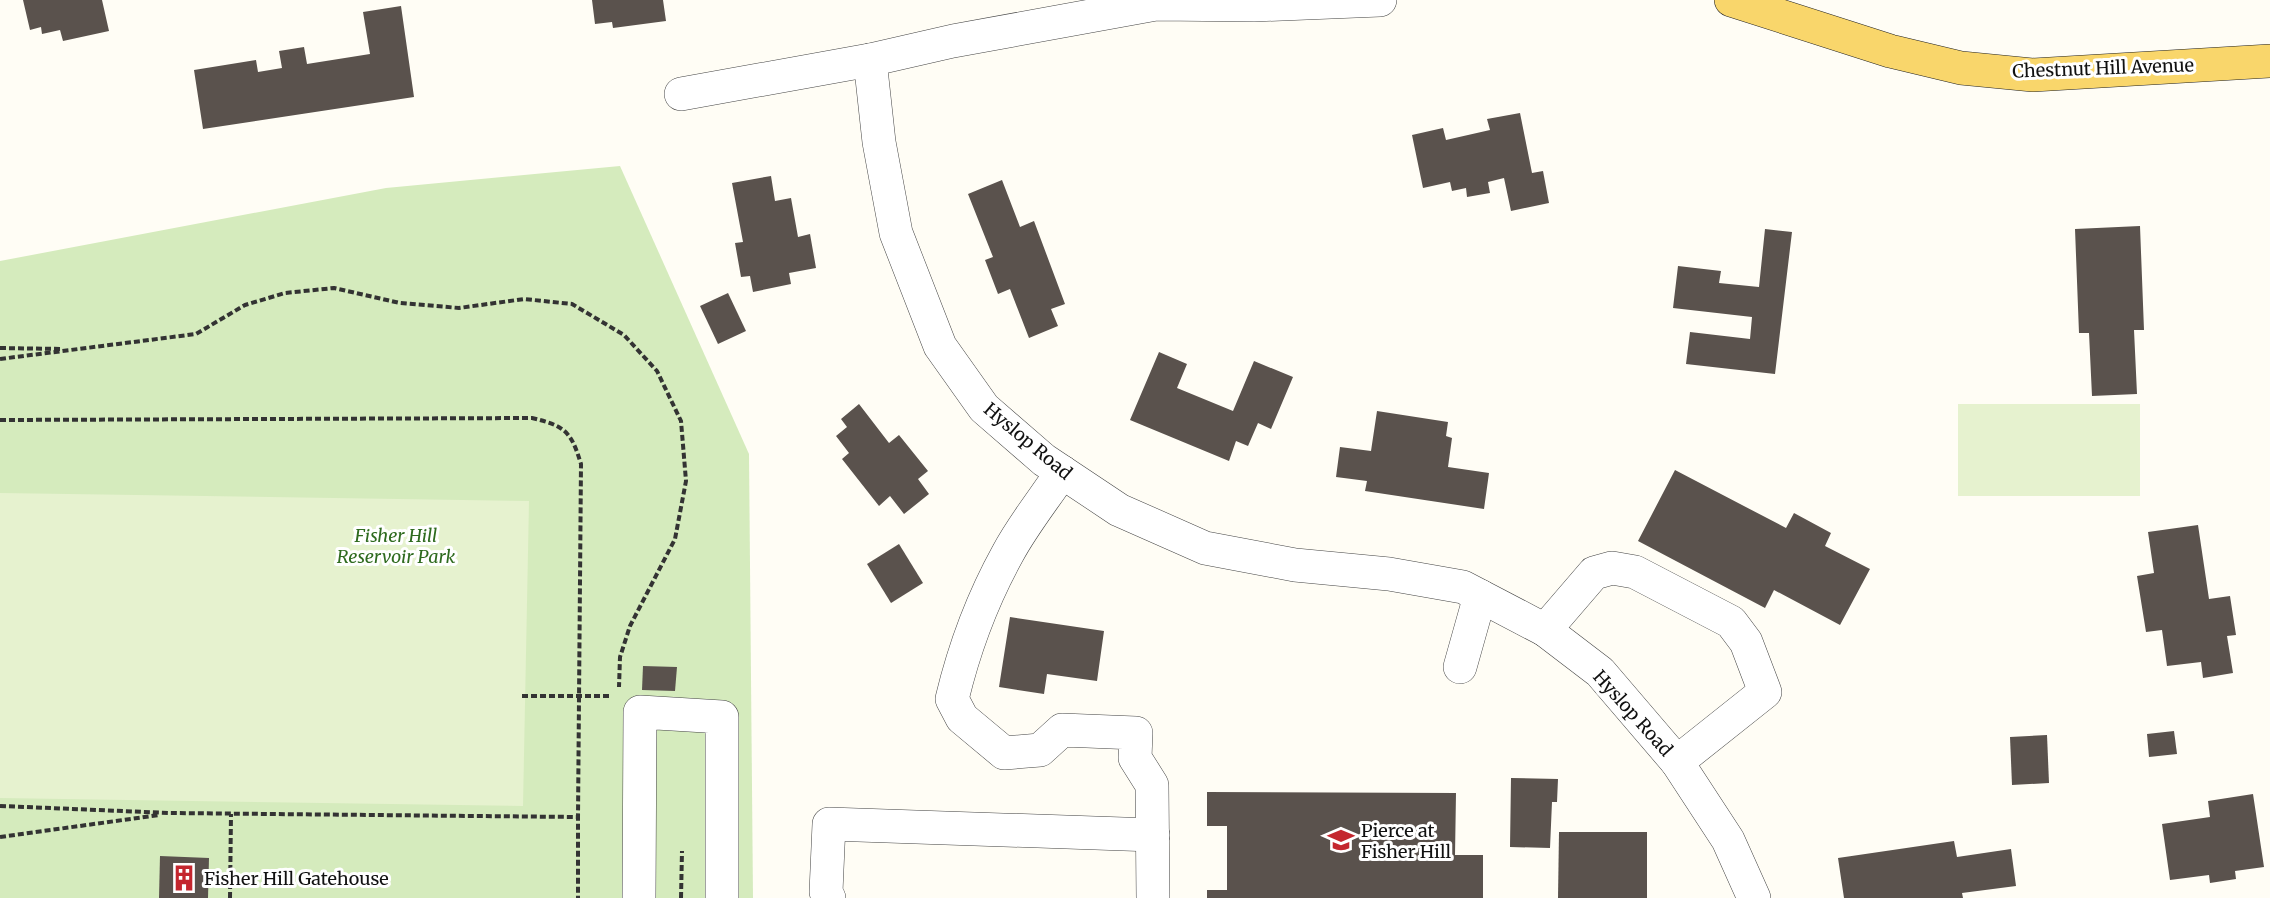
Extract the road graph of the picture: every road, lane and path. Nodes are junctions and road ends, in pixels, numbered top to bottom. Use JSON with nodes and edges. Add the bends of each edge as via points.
{"nodes":[{"id":1,"x":1380,"y":0,"type":"edge"},
{"id":2,"x":1731,"y":0,"type":"edge"},
{"id":3,"x":870,"y":60,"type":"junction"},
{"id":4,"x":2270,"y":62,"type":"edge"},
{"id":5,"x":681,"y":94,"type":"dead end"},
{"id":6,"x":0,"y":348,"type":"edge"},
{"id":7,"x":82,"y":349,"type":"junction"},
{"id":8,"x":0,"y":359,"type":"edge"},
{"id":9,"x":0,"y":420,"type":"edge"},
{"id":10,"x":1062,"y":472,"type":"junction"},
{"id":11,"x":1480,"y":596,"type":"junction"},
{"id":12,"x":1545,"y":630,"type":"junction"},
{"id":13,"x":1460,"y":667,"type":"dead end"},
{"id":14,"x":522,"y":696,"type":"dead end"},
{"id":15,"x":577,"y":696,"type":"junction"},
{"id":16,"x":1677,"y":762,"type":"junction"},
{"id":17,"x":0,"y":806,"type":"edge"},
{"id":18,"x":169,"y":813,"type":"junction"},
{"id":19,"x":231,"y":814,"type":"junction"},
{"id":20,"x":578,"y":817,"type":"junction"},
{"id":21,"x":1153,"y":835,"type":"junction"},
{"id":22,"x":0,"y":837,"type":"edge"},
{"id":23,"x":682,"y":851,"type":"dead end"},
{"id":24,"x":230,"y":898,"type":"edge"},
{"id":25,"x":578,"y":898,"type":"edge"},
{"id":26,"x":639,"y":898,"type":"edge"},
{"id":27,"x":681,"y":898,"type":"edge"},
{"id":28,"x":722,"y":898,"type":"edge"},
{"id":29,"x":829,"y":898,"type":"edge"},
{"id":30,"x":1153,"y":898,"type":"edge"},
{"id":31,"x":1754,"y":898,"type":"edge"}],
"edges":[{"from":1,"to":3,"type":"street","via":[[1156,4]]},
{"from":2,"to":4,"type":"main road","name":"Chestnut Hill Avenue","via":[[1890,51],[1961,68],[2033,75]]},
{"from":3,"to":5,"type":"street"},
{"from":3,"to":10,"type":"street","name":"Hyslop Road","via":[[879,142],[897,233],[940,346],[984,408]]},
{"from":6,"to":7,"type":"path"},
{"from":7,"to":8,"type":"path"},
{"from":7,"to":15,"type":"path","via":[[196,334],[244,305],[285,293],[334,288],[400,303],[459,308],[524,299],[572,304],[624,335],[657,371],[681,421],[686,481],[675,539],[630,626],[620,657],[619,696]]},
{"from":9,"to":15,"type":"path","via":[[532,418],[558,424],[573,438],[581,464]]},
{"from":10,"to":11,"type":"street","name":"Hyslop Road","via":[[1119,510],[1205,548],[1295,565],[1389,574],[1463,587]]},
{"from":10,"to":21,"type":"street","via":[[1008,551],[987,594],[952,699],[962,718],[1004,753],[1040,750],[1062,730],[1136,732],[1135,758],[1152,785]]},
{"from":11,"to":12,"type":"street","name":"Hyslop Road"},
{"from":11,"to":13,"type":"street"},
{"from":12,"to":16,"type":"street","name":"Hyslop Road","via":[[1600,672]]},
{"from":12,"to":16,"type":"street","via":[[1594,573],[1612,568],[1635,572],[1731,622],[1746,642],[1764,692]]},
{"from":14,"to":15,"type":"path"},
{"from":15,"to":20,"type":"path"},
{"from":16,"to":31,"type":"street","name":"Hyslop Road","via":[[1728,840]]},
{"from":17,"to":18,"type":"path"},
{"from":18,"to":19,"type":"path"},
{"from":18,"to":22,"type":"path"},
{"from":19,"to":20,"type":"path"},
{"from":19,"to":24,"type":"path"},
{"from":20,"to":25,"type":"path"},
{"from":21,"to":29,"type":"street","via":[[829,824]]},
{"from":21,"to":30,"type":"street"},
{"from":23,"to":27,"type":"path"},
{"from":26,"to":28,"type":"street","via":[[640,712],[722,717]]}]}
